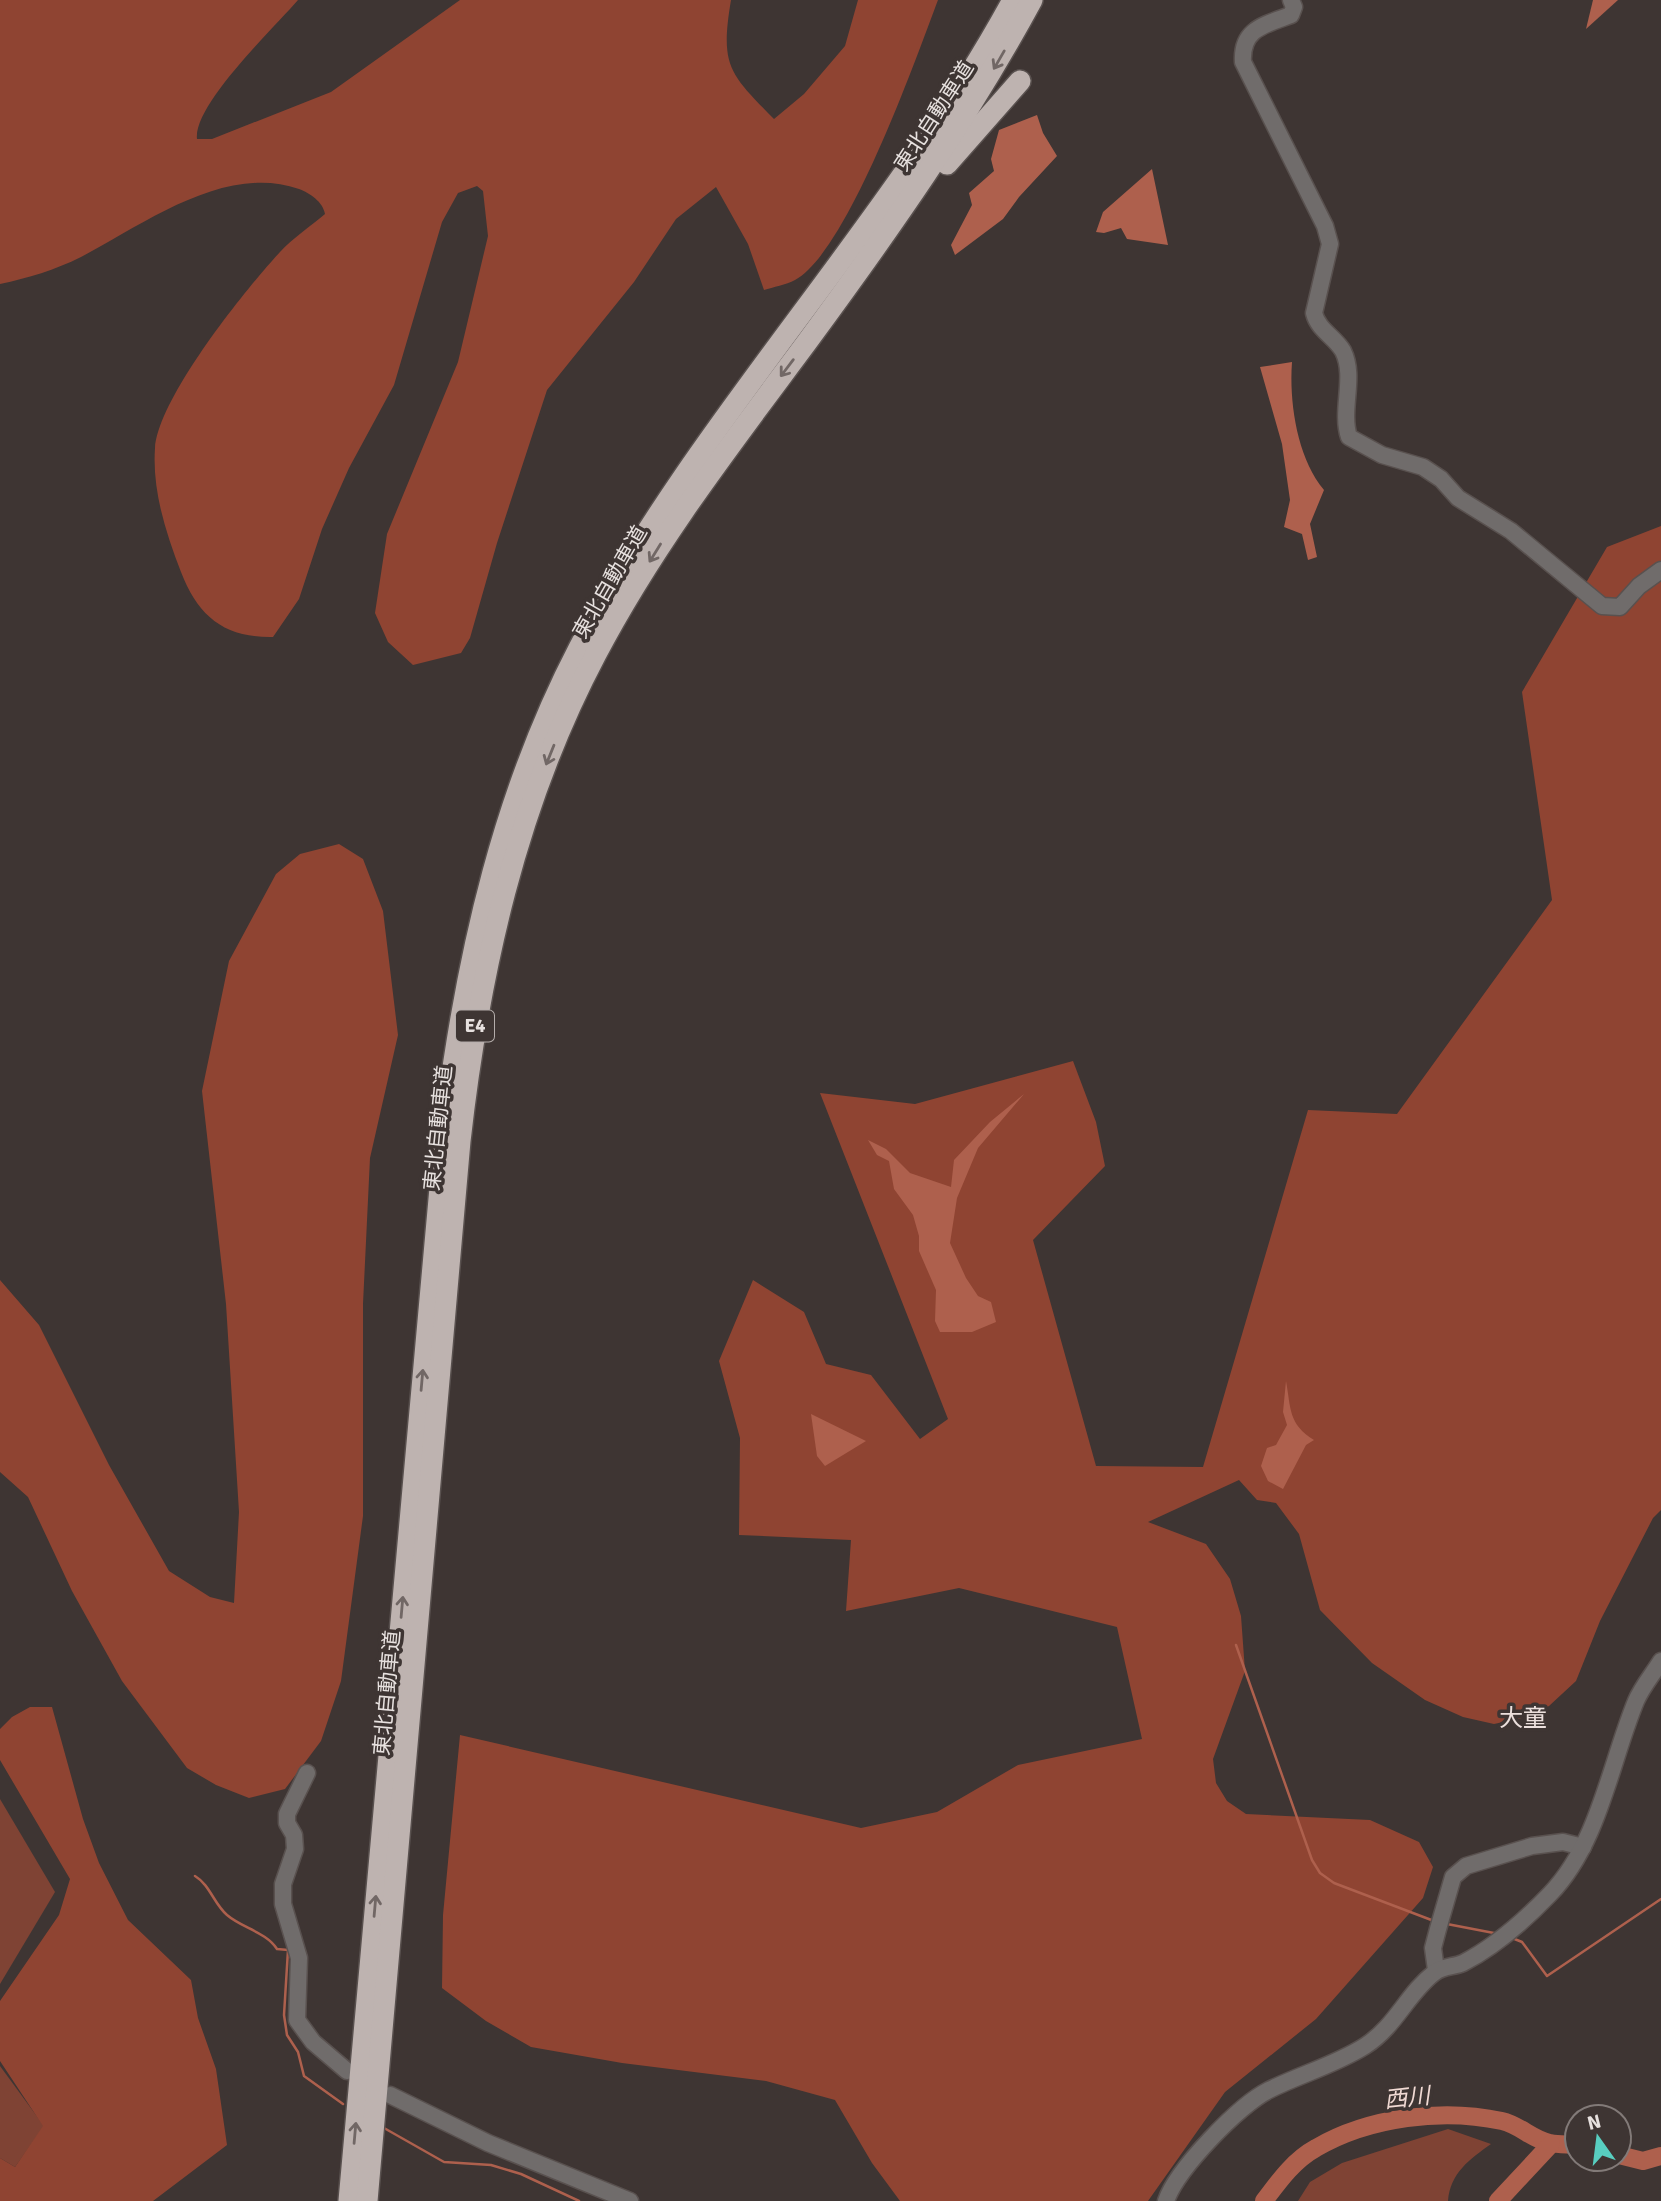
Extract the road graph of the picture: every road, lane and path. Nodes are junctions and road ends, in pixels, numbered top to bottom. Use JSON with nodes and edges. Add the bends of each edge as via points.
{"nodes":[{"id":1,"x":1013,"y":0,"type":"edge"},
{"id":2,"x":1032,"y":0,"type":"edge"},
{"id":3,"x":1291,"y":0,"type":"edge"},
{"id":4,"x":1020,"y":81,"type":"dead end"},
{"id":5,"x":809,"y":339,"type":"junction"},
{"id":6,"x":1661,"y":570,"type":"edge"},
{"id":7,"x":1661,"y":1661,"type":"edge"},
{"id":8,"x":307,"y":1773,"type":"dead end"},
{"id":9,"x":1583,"y":1847,"type":"junction"},
{"id":10,"x":1436,"y":1970,"type":"junction"},
{"id":11,"x":347,"y":2071,"type":"dead end"},
{"id":12,"x":390,"y":2095,"type":"dead end"},
{"id":13,"x":591,"y":2194,"type":"edge"},
{"id":14,"x":349,"y":2201,"type":"edge"},
{"id":15,"x":367,"y":2201,"type":"edge"},
{"id":16,"x":631,"y":2201,"type":"edge"},
{"id":17,"x":1166,"y":2201,"type":"edge"}],
"edges":[{"from":14,"to":1,"type":"highway","name":"東北自動車道","number":"E4","one_way":true,"via":[[447,1110],[464,994],[492,873],[526,767],[553,703],[614,586],[682,482],[889,199]]},
{"from":2,"to":5,"type":"highway","name":"東北自動車道","number":"E4","one_way":true,"via":[[958,127]]},
{"from":3,"to":6,"type":"street","via":[[1291,15],[1259,27],[1248,37],[1242,47],[1243,62],[1325,226],[1330,244],[1314,313],[1343,351],[1348,372],[1345,425],[1349,438],[1382,455],[1423,467],[1602,606],[1620,607]]},
{"from":4,"to":5,"type":"highway","via":[[950,160],[863,281]]},
{"from":5,"to":15,"type":"highway","name":"東北自動車道","number":"E4","one_way":true,"via":[[666,534],[595,655],[544,771],[491,942],[459,1154]]},
{"from":7,"to":9,"type":"street","via":[[1637,1699]]},
{"from":8,"to":11,"type":"street","via":[[287,1814],[295,1849],[283,1884],[283,1904],[299,1958],[297,2020],[313,2042]]},
{"from":9,"to":10,"type":"street","via":[[1552,1892],[1504,1936],[1462,1964]]},
{"from":9,"to":10,"type":"street","via":[[1563,1842],[1532,1846],[1466,1866],[1453,1877],[1440,1922],[1433,1948]]},
{"from":10,"to":17,"type":"street","via":[[1417,1988],[1397,2019],[1367,2045],[1257,2099],[1200,2148]]},
{"from":12,"to":13,"type":"street"},
{"from":13,"to":16,"type":"street"}]}
